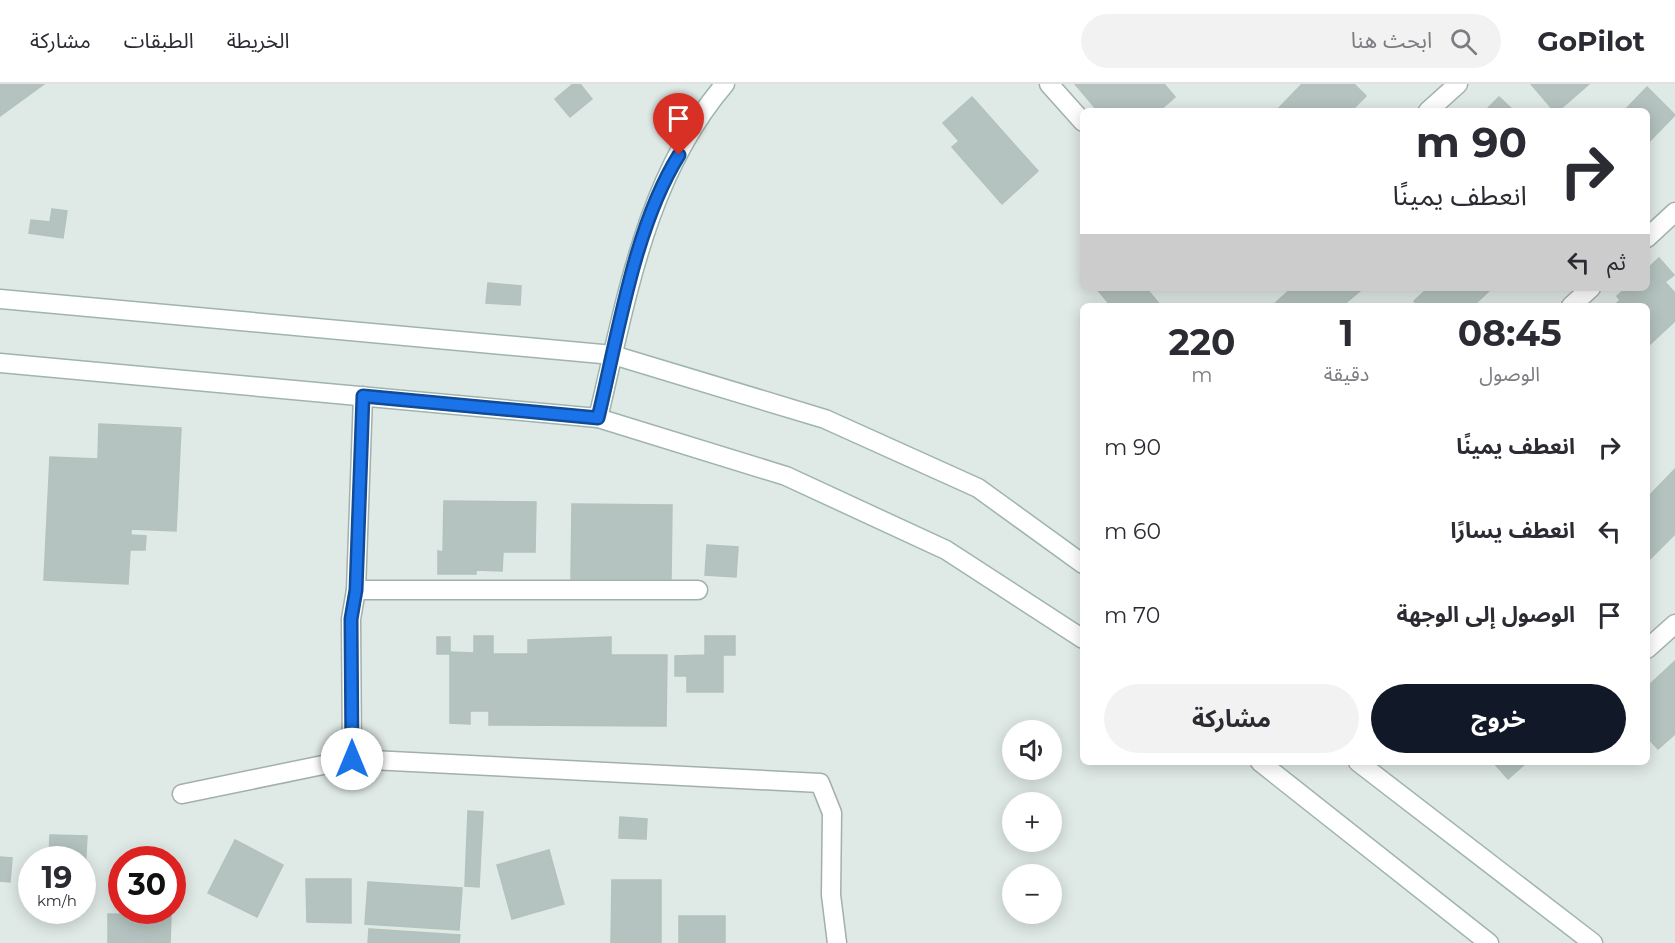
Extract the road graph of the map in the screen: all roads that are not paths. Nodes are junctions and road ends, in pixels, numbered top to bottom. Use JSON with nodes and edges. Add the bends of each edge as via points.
{"nodes":[{"id":1,"x":725,"y":84,"type":"edge"},
{"id":2,"x":1048,"y":84,"type":"edge"},
{"id":3,"x":1458,"y":84,"type":"edge"},
{"id":4,"x":1431,"y":108,"type":"edge"},
{"id":5,"x":1080,"y":119,"type":"edge"},
{"id":6,"x":1675,"y":212,"type":"edge"},
{"id":7,"x":1650,"y":235,"type":"edge"},
{"id":8,"x":1588,"y":291,"type":"edge"},
{"id":9,"x":0,"y":299,"type":"edge"},
{"id":10,"x":1574,"y":303,"type":"edge"},
{"id":11,"x":613,"y":355,"type":"junction"},
{"id":12,"x":0,"y":363,"type":"edge"},
{"id":13,"x":363,"y":396,"type":"junction"},
{"id":14,"x":598,"y":418,"type":"junction"},
{"id":15,"x":1080,"y":562,"type":"edge"},
{"id":16,"x":356,"y":590,"type":"junction"},
{"id":17,"x":698,"y":590,"type":"dead end"},
{"id":18,"x":1675,"y":624,"type":"edge"},
{"id":19,"x":1080,"y":637,"type":"edge"},
{"id":20,"x":1650,"y":646,"type":"edge"},
{"id":21,"x":352,"y":759,"type":"junction"},
{"id":22,"x":1264,"y":765,"type":"edge"},
{"id":23,"x":1362,"y":765,"type":"edge"},
{"id":24,"x":182,"y":794,"type":"dead end"},
{"id":25,"x":837,"y":943,"type":"edge"},
{"id":26,"x":1489,"y":943,"type":"edge"},
{"id":27,"x":1593,"y":943,"type":"edge"}],
"edges":[{"from":1,"to":11,"type":"street","via":[[668,171],[642,239]]},
{"from":2,"to":5,"type":"street"},
{"from":3,"to":4,"type":"street"},
{"from":6,"to":7,"type":"street"},
{"from":8,"to":10,"type":"street"},
{"from":9,"to":11,"type":"street"},
{"from":11,"to":14,"type":"street"},
{"from":11,"to":15,"type":"street","via":[[825,419],[978,488]]},
{"from":12,"to":13,"type":"street"},
{"from":13,"to":14,"type":"street"},
{"from":13,"to":16,"type":"street"},
{"from":14,"to":19,"type":"street","via":[[786,476],[946,550]]},
{"from":16,"to":17,"type":"street"},
{"from":16,"to":21,"type":"street","via":[[351,619]]},
{"from":18,"to":20,"type":"street"},
{"from":21,"to":24,"type":"street"},
{"from":21,"to":25,"type":"street","via":[[820,783],[832,813],[831,895]]},
{"from":22,"to":26,"type":"street"},
{"from":23,"to":27,"type":"street"}]}
